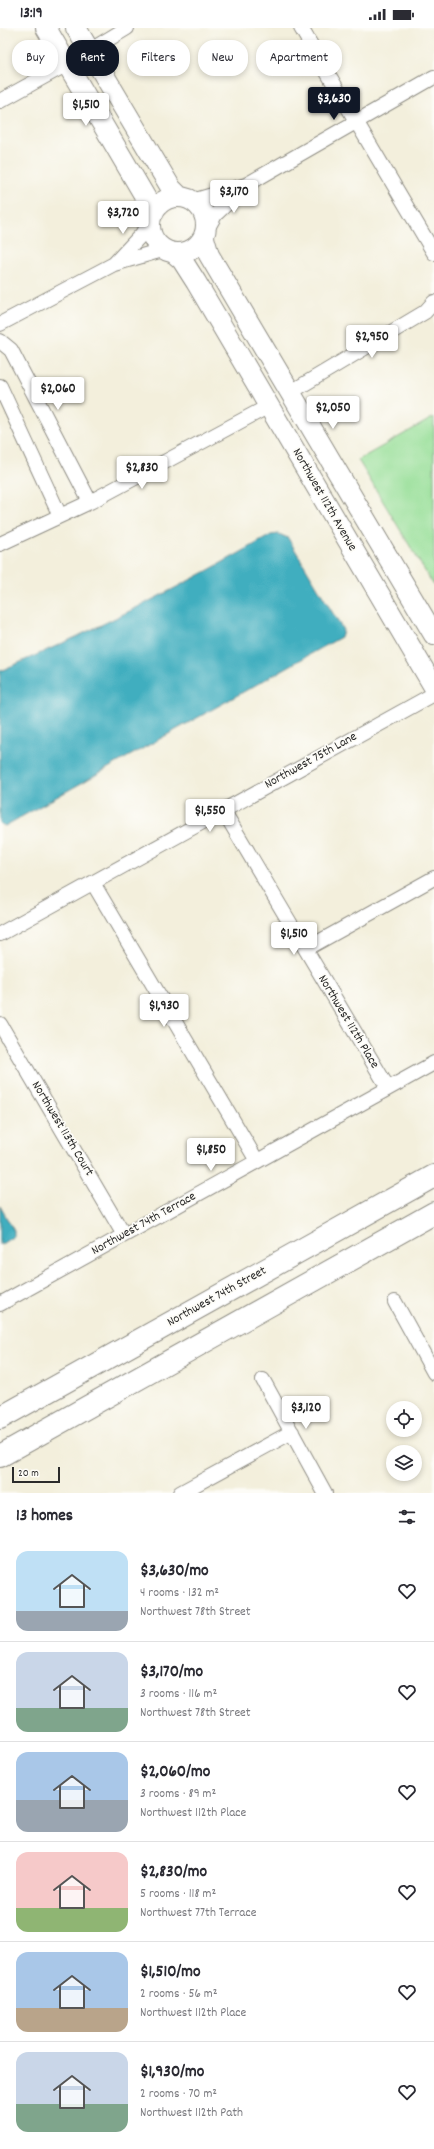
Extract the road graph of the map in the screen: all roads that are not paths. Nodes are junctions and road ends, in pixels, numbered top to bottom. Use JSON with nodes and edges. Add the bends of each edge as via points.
{"nodes":[{"id":1,"x":46,"y":28,"type":"edge"},
{"id":2,"x":76,"y":28,"type":"edge"},
{"id":3,"x":127,"y":28,"type":"edge"},
{"id":4,"x":301,"y":28,"type":"edge"},
{"id":5,"x":83,"y":40,"type":"edge"},
{"id":6,"x":107,"y":40,"type":"edge"},
{"id":7,"x":66,"y":62,"type":"edge"},
{"id":8,"x":66,"y":65,"type":"edge"},
{"id":9,"x":74,"y":76,"type":"edge"},
{"id":10,"x":104,"y":76,"type":"edge"},
{"id":11,"x":434,"y":77,"type":"edge"},
{"id":12,"x":0,"y":101,"type":"edge"},
{"id":13,"x":358,"y":122,"type":"junction"},
{"id":14,"x":246,"y":185,"type":"junction"},
{"id":15,"x":185,"y":199,"type":"junction"},
{"id":16,"x":152,"y":217,"type":"junction"},
{"id":17,"x":205,"y":235,"type":"junction"},
{"id":18,"x":170,"y":252,"type":"junction"},
{"id":19,"x":434,"y":253,"type":"edge"},
{"id":20,"x":114,"y":264,"type":"junction"},
{"id":21,"x":434,"y":302,"type":"edge"},
{"id":22,"x":0,"y":324,"type":"edge"},
{"id":23,"x":0,"y":341,"type":"edge"},
{"id":24,"x":0,"y":386,"type":"edge"},
{"id":25,"x":292,"y":392,"type":"junction"},
{"id":26,"x":269,"y":406,"type":"junction"},
{"id":27,"x":90,"y":502,"type":"junction"},
{"id":28,"x":60,"y":516,"type":"junction"},
{"id":29,"x":0,"y":544,"type":"edge"},
{"id":30,"x":434,"y":634,"type":"edge"},
{"id":31,"x":434,"y":687,"type":"edge"},
{"id":32,"x":434,"y":694,"type":"edge"},
{"id":33,"x":223,"y":810,"type":"junction"},
{"id":34,"x":434,"y":878,"type":"edge"},
{"id":35,"x":93,"y":883,"type":"junction"},
{"id":36,"x":0,"y":934,"type":"edge"},
{"id":37,"x":306,"y":950,"type":"junction"},
{"id":38,"x":0,"y":1024,"type":"edge"},
{"id":39,"x":434,"y":1063,"type":"edge"},
{"id":40,"x":388,"y":1088,"type":"junction"},
{"id":41,"x":257,"y":1161,"type":"junction"},
{"id":42,"x":434,"y":1176,"type":"edge"},
{"id":43,"x":434,"y":1213,"type":"edge"},
{"id":44,"x":124,"y":1235,"type":"junction"},
{"id":45,"x":395,"y":1302,"type":"dead end"},
{"id":46,"x":0,"y":1304,"type":"edge"},
{"id":47,"x":428,"y":1349,"type":"edge"},
{"id":48,"x":434,"y":1373,"type":"edge"},
{"id":49,"x":263,"y":1380,"type":"dead end"},
{"id":50,"x":0,"y":1418,"type":"edge"},
{"id":51,"x":292,"y":1432,"type":"junction"},
{"id":52,"x":0,"y":1456,"type":"edge"},
{"id":53,"x":180,"y":1493,"type":"edge"},
{"id":54,"x":325,"y":1493,"type":"edge"}],
"edges":[{"from":1,"to":7,"type":"street"},
{"from":2,"to":5,"type":"street"},
{"from":3,"to":6,"type":"street"},
{"from":4,"to":13,"type":"street"},
{"from":8,"to":12,"type":"street"},
{"from":9,"to":16,"type":"street"},
{"from":10,"to":15,"type":"street","via":[[171,188]]},
{"from":11,"to":13,"type":"street"},
{"from":13,"to":14,"type":"street"},
{"from":13,"to":19,"type":"street"},
{"from":14,"to":15,"type":"street","via":[[199,199]]},
{"from":14,"to":17,"type":"street","via":[[215,216]]},
{"from":15,"to":16,"type":"street","via":[[164,201]]},
{"from":15,"to":17,"type":"street","via":[[198,206],[203,214]]},
{"from":16,"to":18,"type":"street","via":[[150,230],[153,238]]},
{"from":16,"to":20,"type":"street","via":[[142,234]]},
{"from":17,"to":18,"type":"street","via":[[193,249],[184,253]]},
{"from":17,"to":25,"type":"street","name":"Northwest 112th Avenue","via":[[209,255]]},
{"from":18,"to":20,"type":"street","via":[[158,251]]},
{"from":18,"to":26,"type":"street","name":"Northwest 112th Avenue","via":[[182,260]]},
{"from":20,"to":22,"type":"street"},
{"from":21,"to":25,"type":"street","via":[[425,312]]},
{"from":23,"to":27,"type":"street","via":[[11,350]]},
{"from":24,"to":28,"type":"street"},
{"from":25,"to":30,"type":"street","name":"Northwest 112th Avenue"},
{"from":26,"to":27,"type":"street"},
{"from":26,"to":31,"type":"street","name":"Northwest 112th Avenue"},
{"from":27,"to":28,"type":"street"},
{"from":28,"to":29,"type":"street"},
{"from":32,"to":33,"type":"street","name":"Northwest 75th Lane"},
{"from":33,"to":35,"type":"street","name":"Northwest 75th Lane"},
{"from":33,"to":37,"type":"street","name":"Northwest 112th Place"},
{"from":34,"to":37,"type":"street"},
{"from":35,"to":36,"type":"street","name":"Northwest 75th Lane"},
{"from":35,"to":41,"type":"street"},
{"from":37,"to":40,"type":"street","name":"Northwest 112th Place"},
{"from":38,"to":44,"type":"street","name":"Northwest 113th Court"},
{"from":39,"to":40,"type":"street","name":"Northwest 74th Terrace"},
{"from":40,"to":41,"type":"street","name":"Northwest 74th Terrace"},
{"from":41,"to":44,"type":"street","name":"Northwest 74th Terrace"},
{"from":42,"to":50,"type":"main road","name":"Northwest 74th Street"},
{"from":43,"to":52,"type":"main road"},
{"from":44,"to":46,"type":"street","name":"Northwest 74th Terrace"},
{"from":45,"to":47,"type":"street"},
{"from":47,"to":48,"type":"street"},
{"from":49,"to":51,"type":"street"},
{"from":51,"to":53,"type":"street"},
{"from":51,"to":54,"type":"street"}]}
